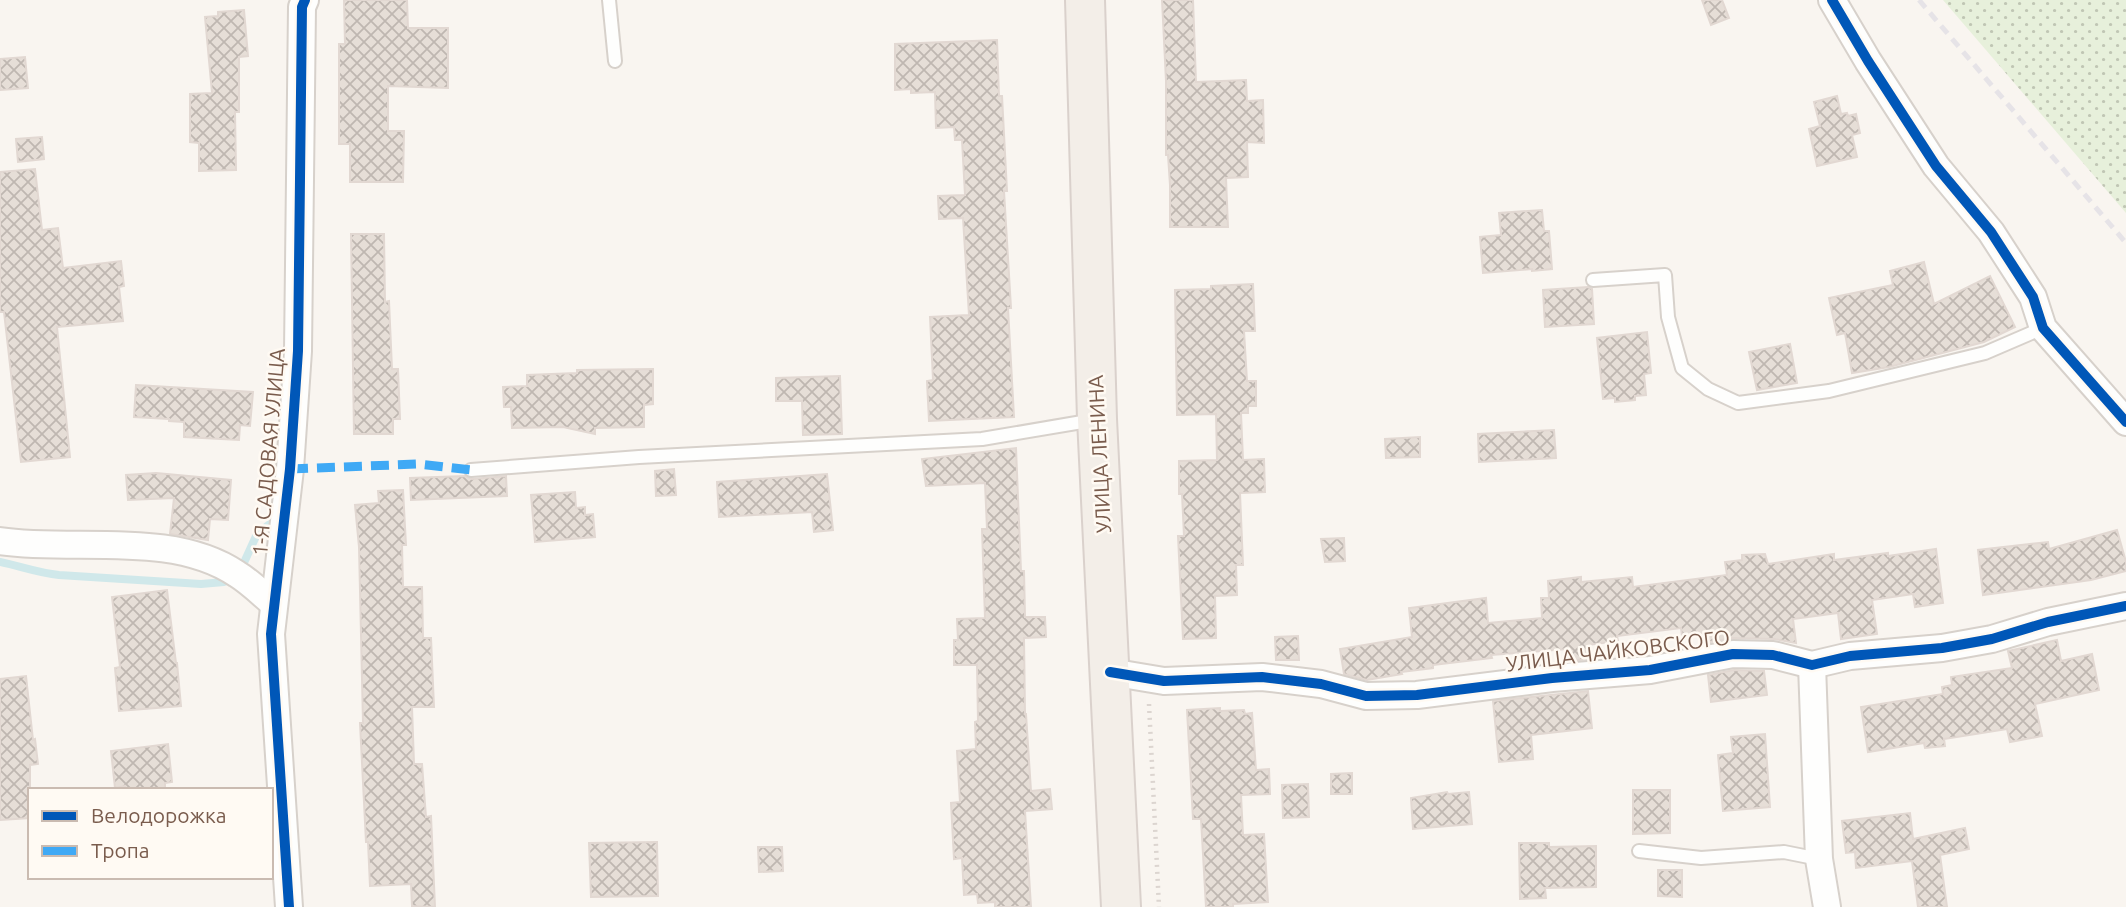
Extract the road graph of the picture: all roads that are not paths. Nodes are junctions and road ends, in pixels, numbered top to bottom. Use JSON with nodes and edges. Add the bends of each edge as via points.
{"nodes":[{"id":1,"x":305,"y":0,"type":"edge"},
{"id":2,"x":609,"y":0,"type":"edge"},
{"id":3,"x":1084,"y":0,"type":"edge"},
{"id":4,"x":1832,"y":0,"type":"edge"},
{"id":5,"x":615,"y":61,"type":"dead end"},
{"id":6,"x":1593,"y":280,"type":"dead end"},
{"id":7,"x":2043,"y":328,"type":"junction"},
{"id":8,"x":1097,"y":419,"type":"junction"},
{"id":9,"x":2126,"y":422,"type":"edge"},
{"id":10,"x":471,"y":470,"type":"dead end"},
{"id":11,"x":0,"y":541,"type":"edge"},
{"id":12,"x":274,"y":604,"type":"junction"},
{"id":13,"x":2126,"y":606,"type":"edge"},
{"id":14,"x":1812,"y":665,"type":"junction"},
{"id":15,"x":1110,"y":672,"type":"junction"},
{"id":16,"x":1639,"y":851,"type":"dead end"},
{"id":17,"x":1819,"y":859,"type":"junction"},
{"id":18,"x":289,"y":907,"type":"edge"},
{"id":19,"x":1121,"y":907,"type":"edge"},
{"id":20,"x":1826,"y":907,"type":"edge"}],
"edges":[{"from":1,"to":12,"type":"street","name":"1-Я САДОВАЯ УЛИЦА","via":[[298,351]]},
{"from":2,"to":5,"type":"lane"},
{"from":3,"to":8,"type":"main road","name":"УЛИЦА ЛЕНИНА"},
{"from":4,"to":7,"type":"street","via":[[1936,166],[2012,264],[2033,297]]},
{"from":6,"to":7,"type":"lane","via":[[1665,275],[1668,317],[1682,368],[1708,389],[1738,402],[1829,391],[1985,353]]},
{"from":7,"to":9,"type":"street"},
{"from":8,"to":10,"type":"lane","via":[[982,439]]},
{"from":8,"to":15,"type":"main road","name":"УЛИЦА ЛЕНИНА"},
{"from":11,"to":12,"type":"street","name":"1-Я САДОВАЯ УЛИЦА","via":[[179,551],[236,573]]},
{"from":12,"to":18,"type":"street","name":"1-Я САДОВАЯ УЛИЦА","via":[[271,634]]},
{"from":13,"to":14,"type":"street","name":"УЛИЦА ЧАЙКОВСКОГО","via":[[1992,639]]},
{"from":14,"to":15,"type":"street","name":"УЛИЦА ЧАЙКОВСКОГО","via":[[1773,655],[1733,654],[1650,670],[1417,695],[1366,696],[1321,684],[1262,677],[1164,681]]},
{"from":14,"to":17,"type":"street"},
{"from":15,"to":19,"type":"main road","name":"УЛИЦА ЛЕНИНА"},
{"from":16,"to":17,"type":"lane","via":[[1701,858],[1784,852]]},
{"from":17,"to":20,"type":"street"}]}
